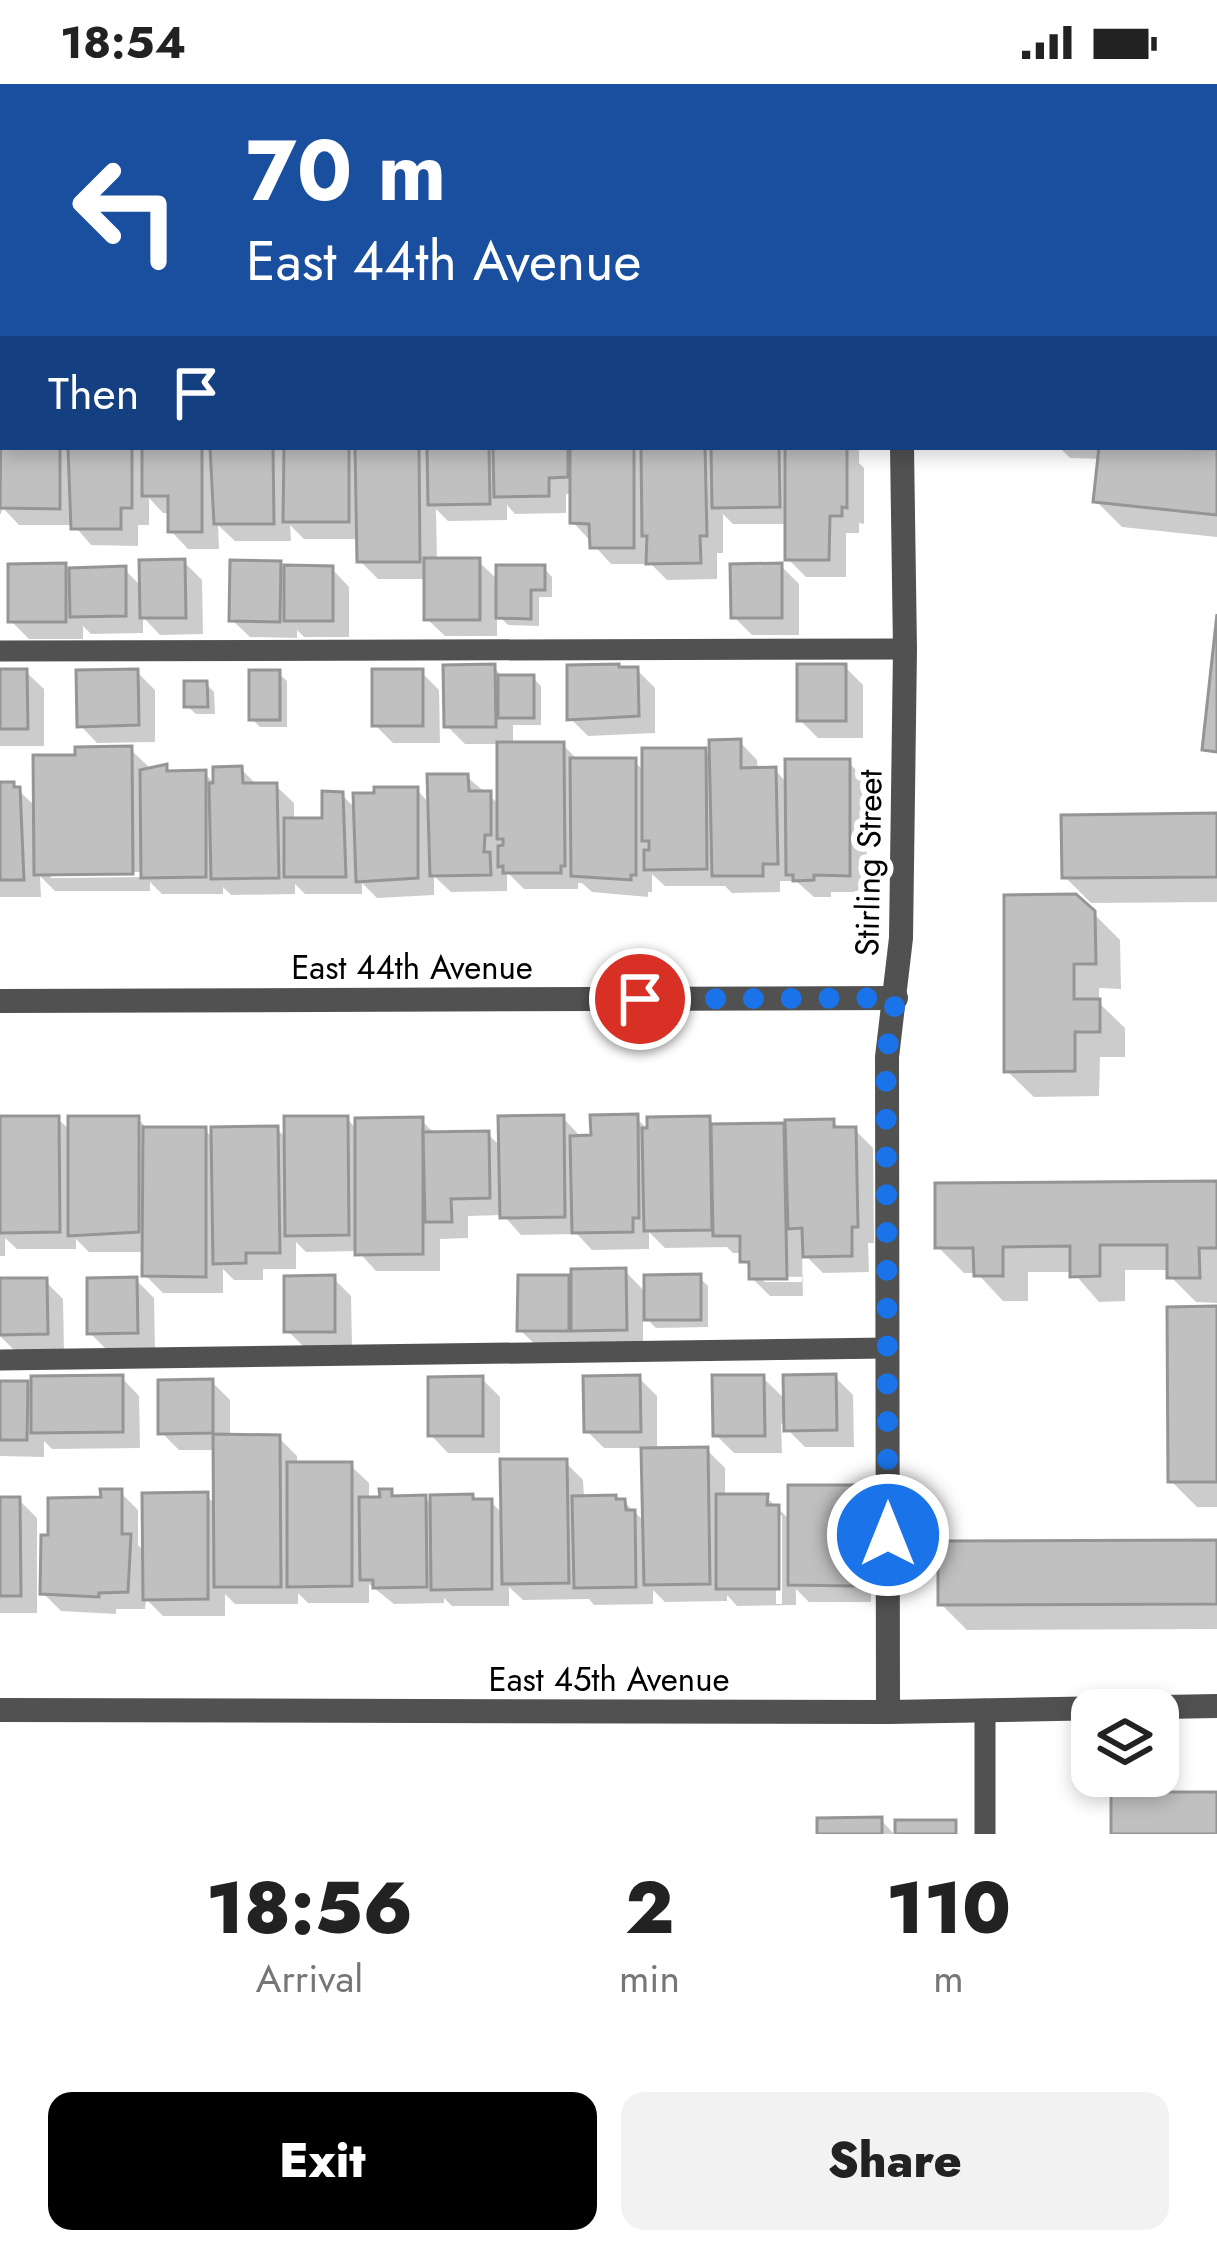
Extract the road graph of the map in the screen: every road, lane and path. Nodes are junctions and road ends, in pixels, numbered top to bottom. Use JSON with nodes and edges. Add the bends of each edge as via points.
{"nodes":[{"id":1,"x":902,"y":450,"type":"edge"},
{"id":2,"x":905,"y":649,"type":"junction"},
{"id":3,"x":0,"y":651,"type":"edge"},
{"id":4,"x":896,"y":998,"type":"junction"},
{"id":5,"x":0,"y":1001,"type":"edge"},
{"id":6,"x":887,"y":1348,"type":"junction"},
{"id":7,"x":0,"y":1360,"type":"edge"},
{"id":8,"x":1217,"y":1706,"type":"edge"},
{"id":9,"x":986,"y":1709,"type":"junction"},
{"id":10,"x":0,"y":1711,"type":"edge"},
{"id":11,"x":888,"y":1712,"type":"junction"},
{"id":12,"x":986,"y":1834,"type":"edge"}],
"edges":[{"from":1,"to":2,"type":"street","name":"Stirling Street"},
{"from":2,"to":3,"type":"lane"},
{"from":2,"to":4,"type":"street","name":"Stirling Street"},
{"from":4,"to":5,"type":"street","name":"East 44th Avenue"},
{"from":4,"to":6,"type":"street","name":"Stirling Street","via":[[886,1057]]},
{"from":6,"to":7,"type":"lane"},
{"from":6,"to":11,"type":"street","name":"Stirling Street"},
{"from":8,"to":9,"type":"street","name":"East 45th Avenue"},
{"from":9,"to":11,"type":"street","name":"East 45th Avenue"},
{"from":9,"to":12,"type":"lane"},
{"from":10,"to":11,"type":"street","name":"East 45th Avenue"}]}
